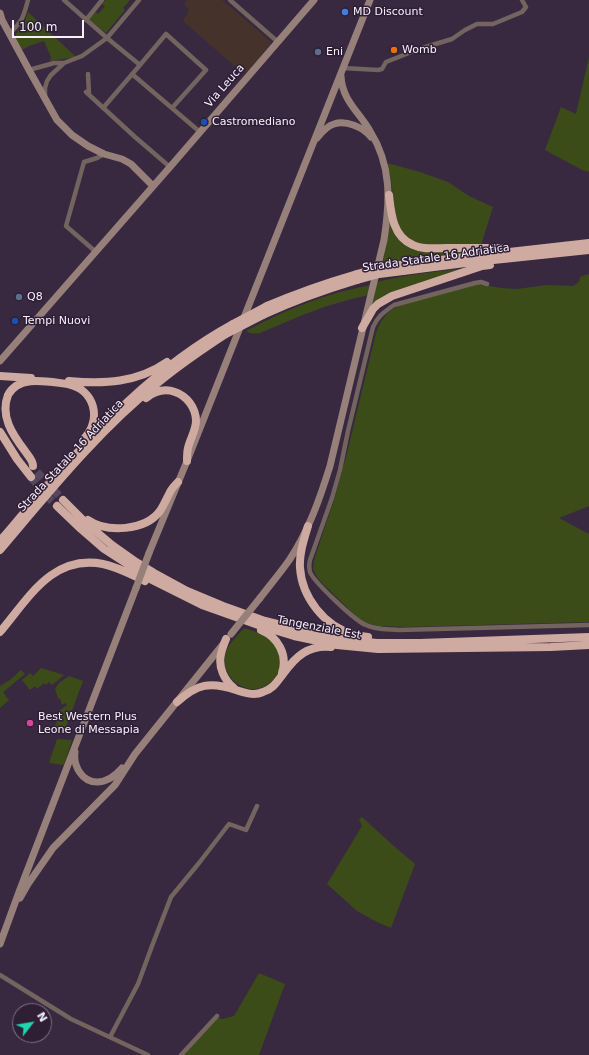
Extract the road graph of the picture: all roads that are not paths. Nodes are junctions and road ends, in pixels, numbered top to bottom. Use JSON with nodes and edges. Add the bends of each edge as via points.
{"nodes":[{"id":1,"x":28,"y":0,"type":"edge"},
{"id":2,"x":64,"y":0,"type":"edge"},
{"id":3,"x":102,"y":0,"type":"edge"},
{"id":4,"x":139,"y":0,"type":"edge"},
{"id":5,"x":230,"y":0,"type":"edge"},
{"id":6,"x":314,"y":0,"type":"edge"},
{"id":7,"x":370,"y":0,"type":"edge"},
{"id":8,"x":522,"y":0,"type":"edge"},
{"id":9,"x":0,"y":13,"type":"edge"},
{"id":10,"x":86,"y":20,"type":"junction"},
{"id":11,"x":10,"y":33,"type":"junction"},
{"id":12,"x":107,"y":38,"type":"junction"},
{"id":13,"x":278,"y":42,"type":"junction"},
{"id":14,"x":64,"y":63,"type":"junction"},
{"id":15,"x":140,"y":65,"type":"junction"},
{"id":16,"x":29,"y":70,"type":"junction"},
{"id":17,"x":342,"y":71,"type":"junction"},
{"id":18,"x":88,"y":74,"type":"dead end"},
{"id":19,"x":132,"y":74,"type":"junction"},
{"id":20,"x":45,"y":100,"type":"junction"},
{"id":21,"x":103,"y":108,"type":"junction"},
{"id":22,"x":172,"y":108,"type":"junction"},
{"id":23,"x":200,"y":132,"type":"junction"},
{"id":24,"x":313,"y":142,"type":"junction"},
{"id":25,"x":380,"y":150,"type":"junction"},
{"id":26,"x":104,"y":154,"type":"junction"},
{"id":27,"x":170,"y":167,"type":"junction"},
{"id":28,"x":153,"y":186,"type":"junction"},
{"id":29,"x":389,"y":195,"type":"junction"},
{"id":30,"x":589,"y":244,"type":"edge"},
{"id":31,"x":589,"y":250,"type":"edge"},
{"id":32,"x":96,"y":252,"type":"junction"},
{"id":33,"x":527,"y":253,"type":"junction"},
{"id":34,"x":357,"y":277,"type":"junction"},
{"id":35,"x":487,"y":284,"type":"dead end"},
{"id":36,"x":362,"y":328,"type":"junction"},
{"id":37,"x":224,"y":332,"type":"junction"},
{"id":38,"x":0,"y":361,"type":"edge"},
{"id":39,"x":1,"y":376,"type":"edge"},
{"id":40,"x":0,"y":419,"type":"edge"},
{"id":41,"x":0,"y":432,"type":"edge"},
{"id":42,"x":187,"y":460,"type":"junction"},
{"id":43,"x":34,"y":472,"type":"junction"},
{"id":44,"x":60,"y":480,"type":"junction"},
{"id":45,"x":178,"y":482,"type":"junction"},
{"id":46,"x":38,"y":495,"type":"junction"},
{"id":47,"x":60,"y":503,"type":"junction"},
{"id":48,"x":308,"y":526,"type":"junction"},
{"id":49,"x":0,"y":541,"type":"edge"},
{"id":50,"x":0,"y":550,"type":"edge"},
{"id":51,"x":180,"y":595,"type":"junction"},
{"id":52,"x":216,"y":610,"type":"junction"},
{"id":53,"x":589,"y":625,"type":"edge"},
{"id":54,"x":0,"y":632,"type":"edge"},
{"id":55,"x":228,"y":636,"type":"junction"},
{"id":56,"x":589,"y":637,"type":"edge"},
{"id":57,"x":420,"y":643,"type":"junction"},
{"id":58,"x":589,"y":645,"type":"edge"},
{"id":59,"x":378,"y":649,"type":"junction"},
{"id":60,"x":280,"y":677,"type":"junction"},
{"id":61,"x":236,"y":690,"type":"junction"},
{"id":62,"x":177,"y":702,"type":"junction"},
{"id":63,"x":79,"y":736,"type":"junction"},
{"id":64,"x":135,"y":754,"type":"junction"},
{"id":65,"x":257,"y":806,"type":"dead end"},
{"id":66,"x":37,"y":844,"type":"junction"},
{"id":67,"x":48,"y":854,"type":"junction"},
{"id":68,"x":10,"y":918,"type":"junction"},
{"id":69,"x":0,"y":944,"type":"edge"},
{"id":70,"x":0,"y":975,"type":"edge"},
{"id":71,"x":217,"y":1016,"type":"dead end"},
{"id":72,"x":110,"y":1037,"type":"junction"},
{"id":73,"x":148,"y":1055,"type":"edge"},
{"id":74,"x":181,"y":1055,"type":"edge"}],
"edges":[{"from":1,"to":11,"type":"street","via":[[23,18]]},
{"from":2,"to":10,"type":"street"},
{"from":3,"to":10,"type":"street"},
{"from":4,"to":12,"type":"street"},
{"from":5,"to":13,"type":"street"},
{"from":6,"to":13,"type":"main road","name":"Via Leuca"},
{"from":7,"to":17,"type":"main road"},
{"from":8,"to":17,"type":"street","via":[[526,7],[522,12],[493,24],[477,24],[452,39],[386,62],[382,69]]},
{"from":9,"to":11,"type":"main road"},
{"from":10,"to":12,"type":"street"},
{"from":11,"to":16,"type":"main road"},
{"from":12,"to":14,"type":"street","via":[[82,56]]},
{"from":12,"to":15,"type":"street"},
{"from":13,"to":23,"type":"main road","name":"Via Leuca"},
{"from":14,"to":16,"type":"street"},
{"from":14,"to":20,"type":"street","via":[[47,81]]},
{"from":15,"to":19,"type":"street"},
{"from":15,"to":22,"type":"street","via":[[166,34],[206,70]]},
{"from":16,"to":20,"type":"main road"},
{"from":17,"to":24,"type":"main road"},
{"from":17,"to":25,"type":"main road","via":[[341,84],[345,96],[368,127]]},
{"from":18,"to":21,"type":"street","via":[[88,93]]},
{"from":19,"to":21,"type":"street"},
{"from":19,"to":22,"type":"street"},
{"from":20,"to":26,"type":"main road","via":[[57,120],[72,134]]},
{"from":21,"to":27,"type":"street"},
{"from":22,"to":23,"type":"street"},
{"from":23,"to":27,"type":"main road","name":"Via Leuca"},
{"from":24,"to":25,"type":"main road","via":[[319,134],[334,124],[347,123],[370,135]]},
{"from":24,"to":42,"type":"main road"},
{"from":25,"to":29,"type":"main road","via":[[387,174]]},
{"from":26,"to":28,"type":"main road","via":[[131,164]]},
{"from":26,"to":32,"type":"street","via":[[84,162],[66,226]]},
{"from":27,"to":28,"type":"main road","name":"Via Leuca"},
{"from":28,"to":32,"type":"main road","name":"Via Leuca"},
{"from":29,"to":33,"type":"highway","via":[[396,229],[413,245],[428,248],[521,248]]},
{"from":29,"to":36,"type":"main road","via":[[384,240]]},
{"from":30,"to":33,"type":"highway","name":"Strada Statale 16 Adriatica"},
{"from":31,"to":33,"type":"highway","name":"Strada Statale 16 Adriatica"},
{"from":32,"to":38,"type":"main road","name":"Via Leuca"},
{"from":33,"to":34,"type":"highway","name":"Strada Statale 16 Adriatica","bridge":true,"via":[[402,268],[378,268]]},
{"from":33,"to":36,"type":"highway","via":[[523,259],[482,266],[383,300],[373,309]]},
{"from":34,"to":37,"type":"highway","name":"Strada Statale 16 Adriatica","bridge":true},
{"from":34,"to":37,"type":"highway","name":"Strada Statale 16 Adriatica","bridge":true,"via":[[325,283],[296,294],[267,306],[233,324]]},
{"from":35,"to":53,"type":"street","via":[[475,283],[394,305],[378,318],[373,327],[340,470],[310,560],[310,572],[316,582],[356,619],[378,629]]},
{"from":36,"to":48,"type":"main road","via":[[330,466]]},
{"from":37,"to":39,"type":"highway","via":[[214,332],[151,372],[120,381],[89,383]]},
{"from":37,"to":44,"type":"highway","name":"Strada Statale 16 Adriatica","via":[[137,401]]},
{"from":37,"to":46,"type":"highway","name":"Strada Statale 16 Adriatica","via":[[174,362],[148,383],[90,439]]},
{"from":40,"to":43,"type":"highway"},
{"from":41,"to":43,"type":"highway","via":[[17,459]]},
{"from":42,"to":44,"type":"highway","via":[[195,428],[195,413],[183,396],[171,390],[162,390],[148,397],[111,429],[68,476]]},
{"from":42,"to":45,"type":"main road"},
{"from":43,"to":46,"type":"highway","via":[[33,462],[5,421],[3,411],[6,397],[14,387],[35,381],[68,384],[78,388],[86,394],[92,404],[92,429]]},
{"from":44,"to":50,"type":"highway","name":"Strada Statale 16 Adriatica"},
{"from":45,"to":47,"type":"highway","via":[[154,517],[130,527],[111,528],[96,525],[67,501]]},
{"from":45,"to":63,"type":"main road","bridge":true},
{"from":46,"to":49,"type":"highway","name":"Strada Statale 16 Adriatica"},
{"from":47,"to":51,"type":"highway","name":"Tangenziale Est","via":[[81,530],[104,549],[146,577]]},
{"from":47,"to":57,"type":"highway","name":"Tangenziale Est","via":[[136,562],[187,591],[223,606],[265,621],[338,639],[377,643]]},
{"from":48,"to":55,"type":"main road","bridge":true,"via":[[290,558]]},
{"from":48,"to":57,"type":"highway","via":[[300,567],[303,585],[309,599],[328,622],[353,634]]},
{"from":51,"to":52,"type":"highway","name":"Tangenziale Est"},
{"from":51,"to":54,"type":"highway","via":[[102,564],[73,564],[59,570],[39,585]]},
{"from":52,"to":59,"type":"highway","name":"Tangenziale Est","via":[[294,636],[337,645]]},
{"from":52,"to":60,"type":"highway","via":[[222,615],[266,632],[275,639],[284,657]]},
{"from":55,"to":61,"type":"highway","via":[[221,654],[221,668],[226,681]]},
{"from":55,"to":62,"type":"main road"},
{"from":56,"to":57,"type":"highway","name":"Tangenziale Est"},
{"from":58,"to":59,"type":"highway","name":"Tangenziale Est"},
{"from":59,"to":60,"type":"highway","via":[[370,651],[316,648],[297,657]]},
{"from":60,"to":61,"type":"highway","via":[[276,684],[260,694]]},
{"from":61,"to":62,"type":"highway","via":[[223,686],[203,686],[191,690]]},
{"from":62,"to":64,"type":"main road"},
{"from":63,"to":64,"type":"main road","via":[[74,757],[76,767],[84,777],[92,781],[103,781],[115,775]]},
{"from":63,"to":66,"type":"main road"},
{"from":64,"to":67,"type":"main road","via":[[115,784]]},
{"from":65,"to":72,"type":"street","via":[[246,830],[229,824],[171,897],[138,984]]},
{"from":66,"to":67,"type":"main road","via":[[36,853],[40,858]]},
{"from":66,"to":68,"type":"main road"},
{"from":67,"to":68,"type":"main road"},
{"from":68,"to":69,"type":"main road"},
{"from":70,"to":72,"type":"street","via":[[71,1019]]},
{"from":71,"to":74,"type":"street"},
{"from":72,"to":73,"type":"street"}]}
